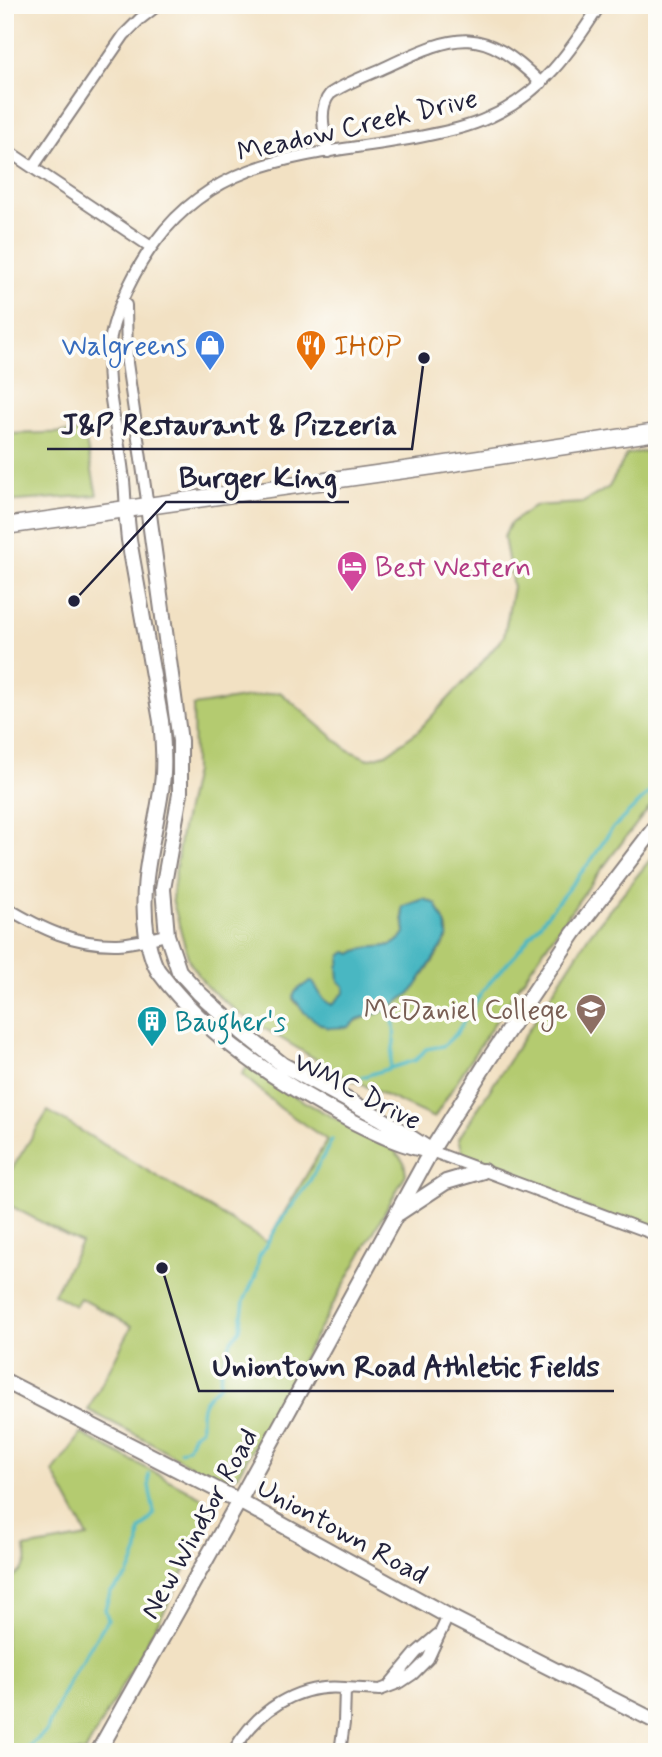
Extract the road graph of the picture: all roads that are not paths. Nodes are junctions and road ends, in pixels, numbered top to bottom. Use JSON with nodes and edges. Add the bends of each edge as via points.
{"nodes":[{"id":1,"x":158,"y":5,"type":"edge"},
{"id":2,"x":600,"y":5,"type":"edge"},
{"id":3,"x":541,"y":83,"type":"junction"},
{"id":4,"x":5,"y":149,"type":"edge"},
{"id":5,"x":328,"y":152,"type":"junction"},
{"id":6,"x":33,"y":167,"type":"junction"},
{"id":7,"x":151,"y":247,"type":"junction"},
{"id":8,"x":128,"y":288,"type":"junction"},
{"id":9,"x":657,"y":432,"type":"edge"},
{"id":10,"x":148,"y":507,"type":"junction"},
{"id":11,"x":126,"y":510,"type":"junction"},
{"id":12,"x":5,"y":526,"type":"edge"},
{"id":13,"x":657,"y":825,"type":"edge"},
{"id":14,"x":5,"y":907,"type":"edge"},
{"id":15,"x":167,"y":935,"type":"junction"},
{"id":16,"x":147,"y":938,"type":"junction"},
{"id":17,"x":431,"y":1151,"type":"junction"},
{"id":18,"x":483,"y":1171,"type":"junction"},
{"id":19,"x":396,"y":1216,"type":"junction"},
{"id":20,"x":657,"y":1236,"type":"edge"},
{"id":21,"x":5,"y":1381,"type":"edge"},
{"id":22,"x":239,"y":1501,"type":"junction"},
{"id":23,"x":448,"y":1616,"type":"junction"},
{"id":24,"x":345,"y":1688,"type":"junction"},
{"id":25,"x":657,"y":1722,"type":"edge"},
{"id":26,"x":98,"y":1752,"type":"edge"},
{"id":27,"x":233,"y":1752,"type":"edge"},
{"id":28,"x":340,"y":1752,"type":"edge"}],
"edges":[{"from":1,"to":6,"type":"street","via":[[124,35]]},
{"from":2,"to":3,"type":"street","name":"Meadow Creek Drive","via":[[571,50]]},
{"from":3,"to":5,"type":"street","name":"Meadow Creek Drive","via":[[500,112],[458,129]]},
{"from":3,"to":5,"type":"street","via":[[494,46],[466,40],[441,43],[330,94],[323,111]]},
{"from":4,"to":6,"type":"street"},
{"from":5,"to":7,"type":"street","name":"Meadow Creek Drive","via":[[257,166],[223,182],[183,211]]},
{"from":6,"to":7,"type":"street"},
{"from":7,"to":8,"type":"street","name":"Meadow Creek Drive"},
{"from":8,"to":10,"type":"street","name":"Meadow Creek Drive","via":[[127,362]]},
{"from":8,"to":11,"type":"street","name":"Meadow Creek Drive","via":[[111,336],[108,370]]},
{"from":9,"to":10,"type":"highway"},
{"from":10,"to":11,"type":"highway"},
{"from":10,"to":15,"type":"main road","name":"WMC Drive","via":[[180,741],[180,794],[163,889]]},
{"from":11,"to":12,"type":"highway"},
{"from":11,"to":16,"type":"main road","name":"WMC Drive","via":[[163,748],[162,783],[146,866]]},
{"from":13,"to":17,"type":"main road","name":"New Windsor Road","via":[[574,933]]},
{"from":14,"to":16,"type":"street","via":[[38,927],[69,938],[119,944]]},
{"from":15,"to":16,"type":"street"},
{"from":15,"to":17,"type":"main road","name":"WMC Drive","via":[[180,971],[243,1033],[283,1065]]},
{"from":16,"to":17,"type":"main road","name":"WMC Drive","via":[[157,970],[184,1000],[276,1077],[380,1135]]},
{"from":17,"to":18,"type":"street"},
{"from":17,"to":19,"type":"main road","name":"New Windsor Road"},
{"from":18,"to":19,"type":"main road","via":[[446,1182]]},
{"from":18,"to":20,"type":"street"},
{"from":19,"to":22,"type":"main road","name":"New Windsor Road"},
{"from":21,"to":22,"type":"main road","name":"Uniontown Road"},
{"from":22,"to":23,"type":"main road","name":"Uniontown Road"},
{"from":22,"to":26,"type":"main road","name":"New Windsor Road"},
{"from":23,"to":24,"type":"street","via":[[432,1653],[401,1682],[372,1691]]},
{"from":23,"to":25,"type":"main road","name":"Uniontown Road"},
{"from":24,"to":27,"type":"street","via":[[315,1688],[286,1699],[250,1727]]},
{"from":24,"to":28,"type":"street"}]}
